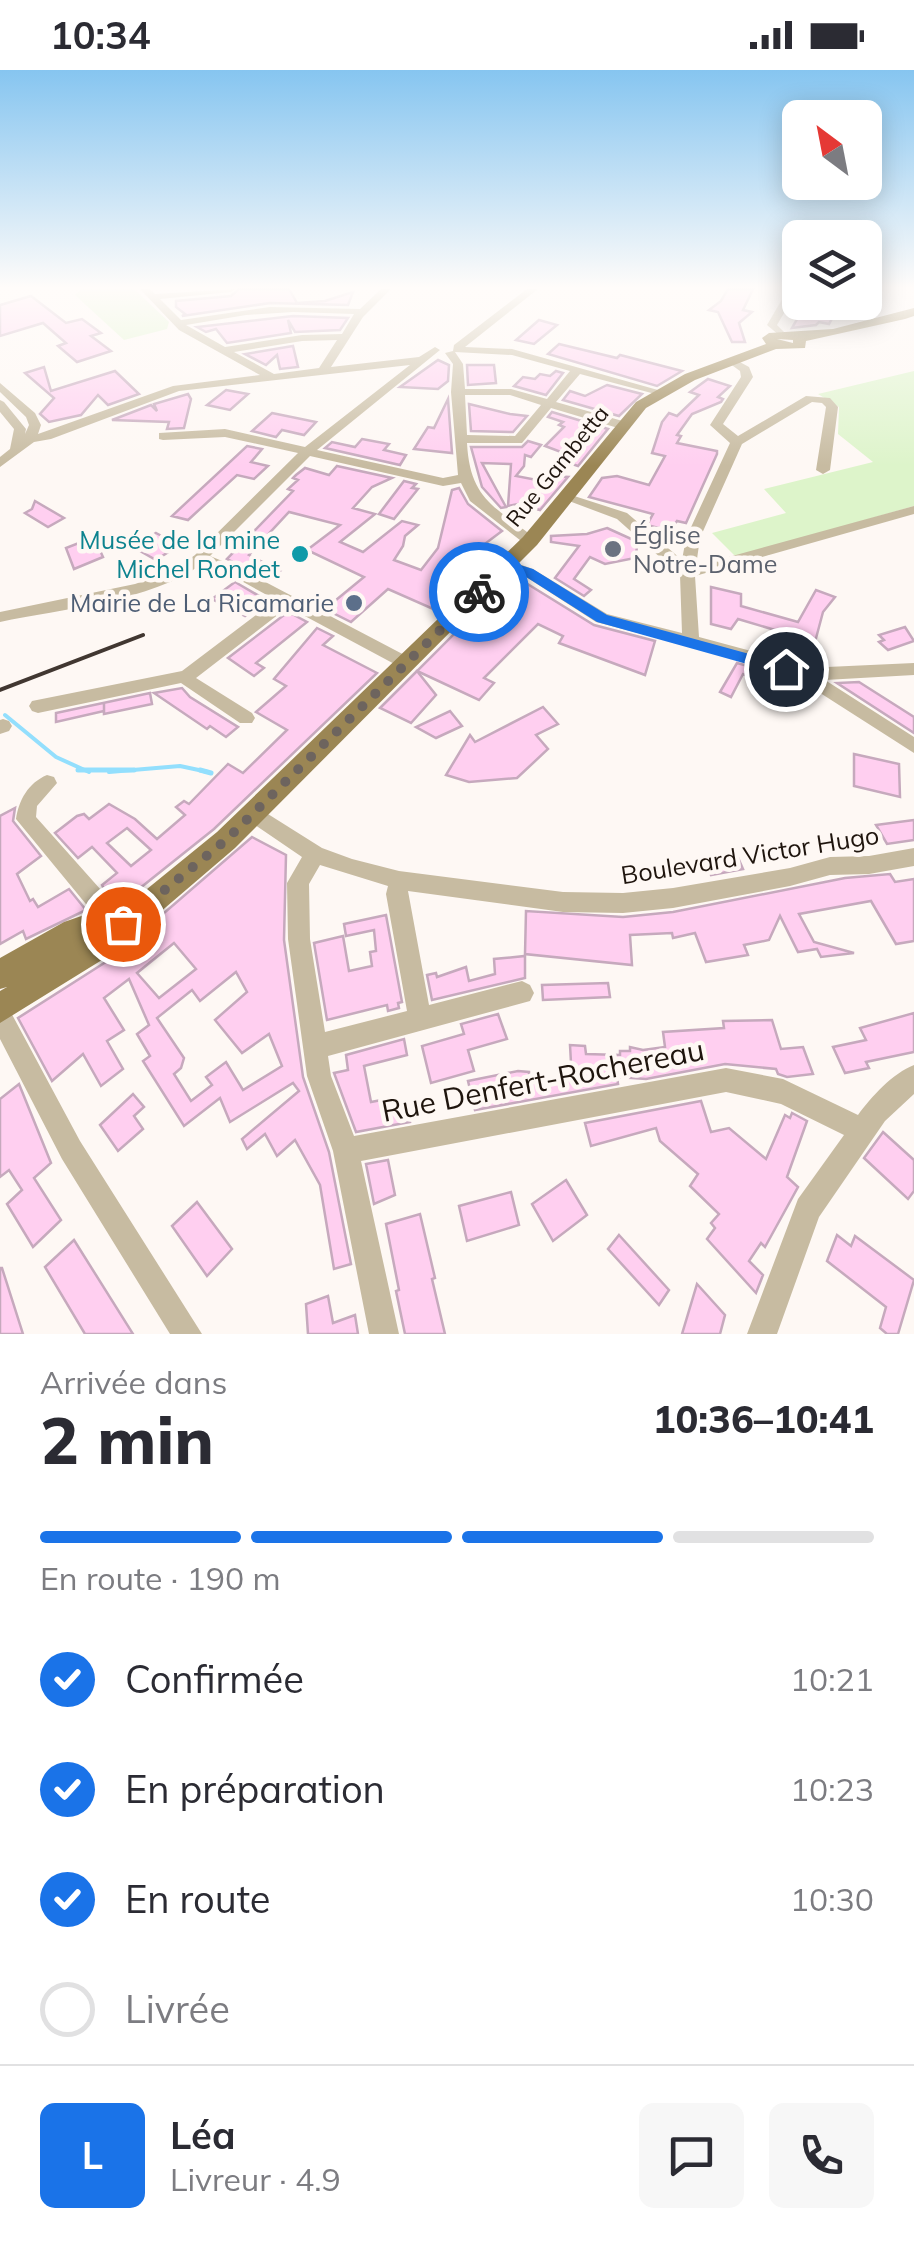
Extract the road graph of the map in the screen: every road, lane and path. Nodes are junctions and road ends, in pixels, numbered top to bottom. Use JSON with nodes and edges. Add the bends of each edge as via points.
{"nodes":[{"id":1,"x":220,"y":348,"type":"edge"},
{"id":2,"x":236,"y":348,"type":"edge"},
{"id":3,"x":338,"y":348,"type":"edge"},
{"id":4,"x":452,"y":348,"type":"edge"},
{"id":5,"x":762,"y":348,"type":"edge"},
{"id":6,"x":223,"y":350,"type":"junction"},
{"id":7,"x":449,"y":350,"type":"junction"},
{"id":8,"x":425,"y":360,"type":"junction"},
{"id":9,"x":734,"y":363,"type":"junction"},
{"id":10,"x":373,"y":366,"type":"junction"},
{"id":11,"x":411,"y":369,"type":"junction"},
{"id":12,"x":578,"y":369,"type":"junction"},
{"id":13,"x":323,"y":371,"type":"junction"},
{"id":14,"x":272,"y":377,"type":"junction"},
{"id":15,"x":458,"y":392,"type":"junction"},
{"id":16,"x":659,"y":392,"type":"junction"},
{"id":17,"x":2,"y":396,"type":"edge"},
{"id":18,"x":550,"y":402,"type":"junction"},
{"id":19,"x":622,"y":425,"type":"junction"},
{"id":20,"x":163,"y":436,"type":"dead end"},
{"id":21,"x":463,"y":439,"type":"junction"},
{"id":22,"x":737,"y":442,"type":"junction"},
{"id":23,"x":21,"y":444,"type":"junction"},
{"id":24,"x":308,"y":452,"type":"junction"},
{"id":25,"x":0,"y":463,"type":"edge"},
{"id":26,"x":823,"y":470,"type":"dead end"},
{"id":27,"x":466,"y":478,"type":"junction"},
{"id":28,"x":568,"y":498,"type":"junction"},
{"id":29,"x":914,"y":510,"type":"edge"},
{"id":30,"x":530,"y":541,"type":"junction"},
{"id":31,"x":200,"y":558,"type":"junction"},
{"id":32,"x":507,"y":565,"type":"junction"},
{"id":33,"x":687,"y":574,"type":"junction"},
{"id":34,"x":287,"y":600,"type":"junction"},
{"id":35,"x":0,"y":617,"type":"edge"},
{"id":36,"x":691,"y":640,"type":"junction"},
{"id":37,"x":406,"y":663,"type":"junction"},
{"id":38,"x":914,"y":669,"type":"edge"},
{"id":39,"x":187,"y":676,"type":"junction"},
{"id":40,"x":809,"y":678,"type":"junction"},
{"id":41,"x":38,"y":706,"type":"dead end"},
{"id":42,"x":246,"y":718,"type":"dead end"},
{"id":43,"x":914,"y":746,"type":"edge"},
{"id":44,"x":47,"y":784,"type":"dead end"},
{"id":45,"x":252,"y":812,"type":"junction"},
{"id":46,"x":316,"y":854,"type":"junction"},
{"id":47,"x":914,"y":857,"type":"edge"},
{"id":48,"x":400,"y":880,"type":"junction"},
{"id":49,"x":111,"y":922,"type":"junction"},
{"id":50,"x":0,"y":975,"type":"edge"},
{"id":51,"x":522,"y":993,"type":"dead end"},
{"id":52,"x":0,"y":1012,"type":"edge"},
{"id":53,"x":420,"y":1020,"type":"junction"},
{"id":54,"x":315,"y":1047,"type":"junction"},
{"id":55,"x":914,"y":1077,"type":"edge"},
{"id":56,"x":863,"y":1132,"type":"junction"},
{"id":57,"x":346,"y":1152,"type":"junction"},
{"id":58,"x":188,"y":1334,"type":"edge"},
{"id":59,"x":384,"y":1334,"type":"edge"},
{"id":60,"x":762,"y":1334,"type":"edge"}],
"edges":[{"from":1,"to":6,"type":"street"},
{"from":2,"to":6,"type":"street"},
{"from":3,"to":13,"type":"street"},
{"from":4,"to":7,"type":"street"},
{"from":5,"to":9,"type":"main road","name":"Rue Gambetta"},
{"from":6,"to":14,"type":"street"},
{"from":7,"to":8,"type":"street"},
{"from":7,"to":12,"type":"street","via":[[512,352]]},
{"from":7,"to":15,"type":"street","via":[[457,360]]},
{"from":8,"to":10,"type":"street"},
{"from":8,"to":11,"type":"street"},
{"from":9,"to":16,"type":"main road","name":"Rue Gambetta"},
{"from":9,"to":22,"type":"street","via":[[747,377],[716,425]]},
{"from":10,"to":11,"type":"street"},
{"from":10,"to":13,"type":"street"},
{"from":11,"to":24,"type":"street"},
{"from":12,"to":16,"type":"street"},
{"from":12,"to":18,"type":"street"},
{"from":13,"to":14,"type":"street"},
{"from":14,"to":23,"type":"street","via":[[177,388]]},
{"from":15,"to":18,"type":"street","via":[[511,392]]},
{"from":15,"to":21,"type":"street"},
{"from":16,"to":19,"type":"main road","name":"Rue Gambetta"},
{"from":17,"to":23,"type":"street"},
{"from":18,"to":19,"type":"street"},
{"from":18,"to":21,"type":"street","via":[[518,440]]},
{"from":19,"to":28,"type":"main road","name":"Rue Gambetta"},
{"from":20,"to":24,"type":"street","via":[[225,433]]},
{"from":21,"to":27,"type":"street"},
{"from":22,"to":26,"type":"street","via":[[810,398],[822,399],[832,407]]},
{"from":22,"to":33,"type":"street","via":[[693,538]]},
{"from":23,"to":25,"type":"street"},
{"from":24,"to":27,"type":"street","via":[[443,482]]},
{"from":24,"to":31,"type":"street"},
{"from":27,"to":30,"type":"street","via":[[475,498]]},
{"from":28,"to":30,"type":"main road","name":"Rue Gambetta"},
{"from":28,"to":33,"type":"street","via":[[622,516]]},
{"from":29,"to":33,"type":"street"},
{"from":30,"to":32,"type":"main road","name":"Rue Gambetta"},
{"from":31,"to":34,"type":"street"},
{"from":31,"to":35,"type":"street","via":[[138,588]]},
{"from":32,"to":36,"type":"street","via":[[602,618]]},
{"from":32,"to":37,"type":"main road","name":"Rue Gambetta"},
{"from":33,"to":36,"type":"street"},
{"from":34,"to":37,"type":"street"},
{"from":34,"to":39,"type":"street"},
{"from":36,"to":40,"type":"street"},
{"from":37,"to":45,"type":"main road","name":"Rue Gambetta"},
{"from":38,"to":40,"type":"street"},
{"from":39,"to":41,"type":"street"},
{"from":39,"to":42,"type":"street"},
{"from":40,"to":43,"type":"street"},
{"from":44,"to":49,"type":"street","via":[[26,810],[36,834]]},
{"from":45,"to":46,"type":"street","name":"Boulevard Victor Hugo"},
{"from":45,"to":49,"type":"main road","name":"Rue Gambetta","via":[[192,870]]},
{"from":46,"to":48,"type":"street","name":"Boulevard Victor Hugo"},
{"from":46,"to":54,"type":"street","via":[[298,883]]},
{"from":47,"to":48,"type":"street","name":"Boulevard Victor Hugo","via":[[623,904]]},
{"from":48,"to":53,"type":"street"},
{"from":49,"to":50,"type":"main road","via":[[64,936]]},
{"from":49,"to":52,"type":"main road","via":[[100,946]]},
{"from":51,"to":53,"type":"street"},
{"from":52,"to":58,"type":"street","via":[[71,1150]]},
{"from":53,"to":54,"type":"street"},
{"from":54,"to":57,"type":"street"},
{"from":55,"to":56,"type":"street"},
{"from":56,"to":57,"type":"street","name":"Rue Denfert-Rochereau","via":[[783,1092],[726,1080]]},
{"from":56,"to":60,"type":"street","via":[[808,1208]]},
{"from":57,"to":59,"type":"street"}]}
